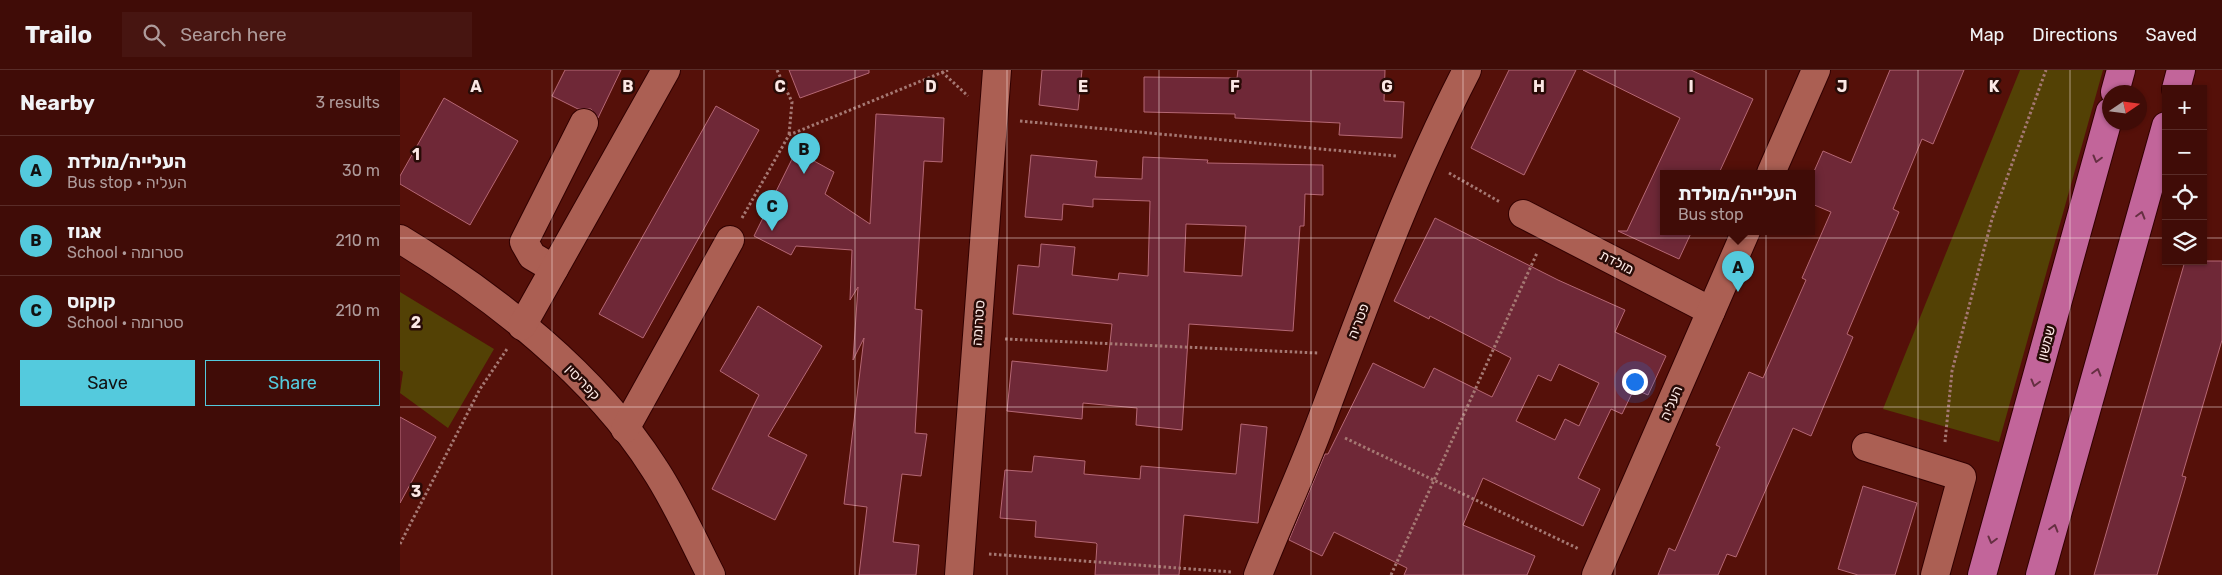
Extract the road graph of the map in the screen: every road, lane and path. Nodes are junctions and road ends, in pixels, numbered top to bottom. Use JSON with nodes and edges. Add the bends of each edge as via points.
{"nodes":[{"id":1,"x":666,"y":70,"type":"edge"},
{"id":2,"x":777,"y":70,"type":"edge"},
{"id":3,"x":948,"y":70,"type":"edge"},
{"id":4,"x":996,"y":70,"type":"edge"},
{"id":5,"x":1467,"y":70,"type":"edge"},
{"id":6,"x":1816,"y":70,"type":"edge"},
{"id":7,"x":2046,"y":70,"type":"edge"},
{"id":8,"x":2121,"y":70,"type":"edge"},
{"id":9,"x":2181,"y":70,"type":"edge"},
{"id":10,"x":2117,"y":85,"type":"edge"},
{"id":11,"x":2177,"y":85,"type":"edge"},
{"id":12,"x":993,"y":119,"type":"junction"},
{"id":13,"x":584,"y":122,"type":"dead end"},
{"id":14,"x":2105,"y":130,"type":"edge"},
{"id":15,"x":2165,"y":130,"type":"edge"},
{"id":16,"x":789,"y":135,"type":"junction"},
{"id":17,"x":1424,"y":158,"type":"junction"},
{"id":18,"x":1772,"y":170,"type":"edge"},
{"id":19,"x":757,"y":189,"type":"dead end"},
{"id":20,"x":1523,"y":214,"type":"joint"},
{"id":21,"x":1548,"y":227,"type":"junction"},
{"id":22,"x":1744,"y":235,"type":"edge"},
{"id":23,"x":400,"y":239,"type":"edge"},
{"id":24,"x":730,"y":240,"type":"dead end"},
{"id":25,"x":554,"y":268,"type":"junction"},
{"id":26,"x":1711,"y":311,"type":"junction"},
{"id":27,"x":522,"y":326,"type":"junction"},
{"id":28,"x":977,"y":337,"type":"junction"},
{"id":29,"x":1346,"y":354,"type":"junction"},
{"id":30,"x":1319,"y":426,"type":"junction"},
{"id":31,"x":625,"y":429,"type":"junction"},
{"id":32,"x":1866,"y":447,"type":"dead end"},
{"id":33,"x":1942,"y":471,"type":"junction"},
{"id":34,"x":1434,"y":481,"type":"junction"},
{"id":35,"x":400,"y":544,"type":"edge"},
{"id":36,"x":960,"y":563,"type":"edge"},
{"id":37,"x":1599,"y":568,"type":"edge"},
{"id":38,"x":1258,"y":574,"type":"edge"},
{"id":39,"x":711,"y":575,"type":"edge"},
{"id":40,"x":1391,"y":575,"type":"edge"},
{"id":41,"x":1935,"y":575,"type":"edge"},
{"id":42,"x":1982,"y":575,"type":"edge"},
{"id":43,"x":2040,"y":575,"type":"edge"}],
"edges":[{"from":1,"to":25,"type":"street"},
{"from":2,"to":16,"type":"path","via":[[792,102]]},
{"from":3,"to":16,"type":"path"},
{"from":4,"to":12,"type":"street","name":"סטרומה"},
{"from":5,"to":17,"type":"street","name":"פטריה"},
{"from":6,"to":18,"type":"street"},
{"from":7,"to":33,"type":"path","via":[[1992,219],[1952,371]]},
{"from":8,"to":10,"type":"main road"},
{"from":9,"to":11,"type":"main road"},
{"from":12,"to":17,"type":"path"},
{"from":12,"to":28,"type":"street","name":"סטרומה"},
{"from":13,"to":25,"type":"street","via":[[524,242],[532,256]]},
{"from":14,"to":42,"type":"main road","name":"שמשון","one_way":true},
{"from":43,"to":15,"type":"main road","one_way":true},
{"from":16,"to":19,"type":"path"},
{"from":17,"to":20,"type":"path"},
{"from":17,"to":29,"type":"street","name":"פטריה"},
{"from":20,"to":21,"type":"street","name":"מולדת"},
{"from":21,"to":26,"type":"street","name":"מולדת"},
{"from":21,"to":34,"type":"path"},
{"from":22,"to":26,"type":"street","name":"העליה"},
{"from":23,"to":27,"type":"street","name":"קפריסין","via":[[486,297]]},
{"from":24,"to":31,"type":"street"},
{"from":25,"to":27,"type":"street"},
{"from":26,"to":37,"type":"street","name":"העליה"},
{"from":27,"to":31,"type":"street","name":"קפריסין","via":[[549,347]]},
{"from":27,"to":35,"type":"path","via":[[480,388]]},
{"from":28,"to":29,"type":"path"},
{"from":28,"to":36,"type":"street","name":"סטרומה"},
{"from":29,"to":30,"type":"street","name":"פטריה"},
{"from":30,"to":34,"type":"path"},
{"from":30,"to":38,"type":"street","name":"פטריה"},
{"from":31,"to":39,"type":"street","name":"קפריסין","via":[[655,468]]},
{"from":32,"to":33,"type":"street"},
{"from":33,"to":41,"type":"street","via":[[1962,477]]},
{"from":34,"to":37,"type":"path"},
{"from":34,"to":40,"type":"path"},
{"from":36,"to":38,"type":"path"}]}
